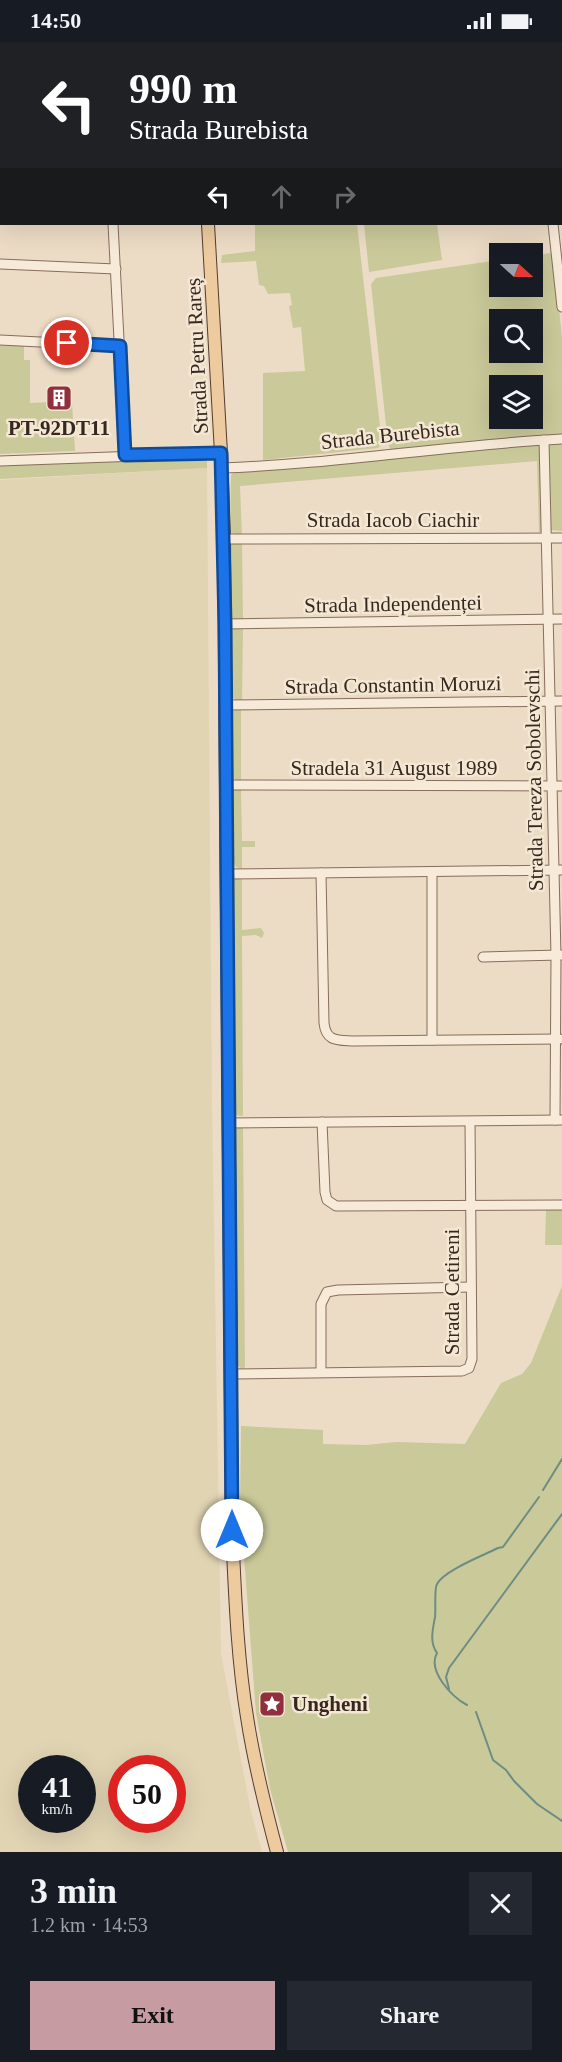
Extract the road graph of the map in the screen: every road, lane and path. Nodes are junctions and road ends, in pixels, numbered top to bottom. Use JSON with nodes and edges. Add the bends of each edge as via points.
{"nodes":[{"id":1,"x":113,"y":225,"type":"edge"},
{"id":2,"x":208,"y":225,"type":"edge"},
{"id":3,"x":553,"y":225,"type":"edge"},
{"id":4,"x":0,"y":264,"type":"edge"},
{"id":5,"x":116,"y":269,"type":"junction"},
{"id":6,"x":562,"y":308,"type":"edge"},
{"id":7,"x":0,"y":340,"type":"edge"},
{"id":8,"x":120,"y":346,"type":"junction"},
{"id":9,"x":562,"y":439,"type":"edge"},
{"id":10,"x":544,"y":440,"type":"junction"},
{"id":11,"x":221,"y":453,"type":"junction"},
{"id":12,"x":125,"y":455,"type":"junction"},
{"id":13,"x":0,"y":461,"type":"edge"},
{"id":14,"x":222,"y":468,"type":"junction"},
{"id":15,"x":562,"y":537,"type":"edge"},
{"id":16,"x":546,"y":538,"type":"junction"},
{"id":17,"x":224,"y":539,"type":"junction"},
{"id":18,"x":562,"y":619,"type":"edge"},
{"id":19,"x":547,"y":620,"type":"junction"},
{"id":20,"x":225,"y":624,"type":"junction"},
{"id":21,"x":550,"y":701,"type":"junction"},
{"id":22,"x":562,"y":701,"type":"edge"},
{"id":23,"x":225,"y":705,"type":"junction"},
{"id":24,"x":226,"y":785,"type":"junction"},
{"id":25,"x":557,"y":786,"type":"edge"},
{"id":26,"x":558,"y":870,"type":"edge"},
{"id":27,"x":432,"y":872,"type":"junction"},
{"id":28,"x":321,"y":873,"type":"junction"},
{"id":29,"x":226,"y":874,"type":"junction"},
{"id":30,"x":559,"y":956,"type":"edge"},
{"id":31,"x":483,"y":957,"type":"dead end"},
{"id":32,"x":432,"y":1040,"type":"junction"},
{"id":33,"x":559,"y":1040,"type":"edge"},
{"id":34,"x":559,"y":1120,"type":"edge"},
{"id":35,"x":322,"y":1122,"type":"junction"},
{"id":36,"x":470,"y":1122,"type":"junction"},
{"id":37,"x":228,"y":1123,"type":"junction"},
{"id":38,"x":562,"y":1205,"type":"edge"},
{"id":39,"x":470,"y":1206,"type":"junction"},
{"id":40,"x":471,"y":1287,"type":"junction"},
{"id":41,"x":321,"y":1372,"type":"junction"},
{"id":42,"x":231,"y":1374,"type":"junction"},
{"id":43,"x":277,"y":1852,"type":"edge"}],
"edges":[{"from":1,"to":5,"type":"street"},
{"from":2,"to":11,"type":"main road","name":"Strada Petru Rareș"},
{"from":3,"to":6,"type":"street"},
{"from":4,"to":5,"type":"street"},
{"from":5,"to":8,"type":"street"},
{"from":7,"to":8,"type":"street"},
{"from":8,"to":12,"type":"street"},
{"from":9,"to":10,"type":"street","name":"Strada Burebista"},
{"from":10,"to":14,"type":"street","name":"Strada Burebista"},
{"from":10,"to":16,"type":"street","name":"Strada Tereza Sobolevschi"},
{"from":11,"to":12,"type":"street"},
{"from":11,"to":14,"type":"main road","name":"Strada Petru Rareș"},
{"from":12,"to":13,"type":"street"},
{"from":14,"to":17,"type":"main road","name":"Strada Petru Rareș"},
{"from":15,"to":16,"type":"street","name":"Strada Iacob Ciachir"},
{"from":16,"to":17,"type":"street","name":"Strada Iacob Ciachir"},
{"from":16,"to":19,"type":"street","name":"Strada Tereza Sobolevschi"},
{"from":17,"to":20,"type":"main road","name":"Strada Petru Rareș"},
{"from":18,"to":19,"type":"street","name":"Strada Independenței"},
{"from":19,"to":20,"type":"street","name":"Strada Independenței"},
{"from":19,"to":21,"type":"street","name":"Strada Tereza Sobolevschi"},
{"from":20,"to":23,"type":"main road","name":"Strada Petru Rareș"},
{"from":21,"to":22,"type":"street","name":"Strada Constantin Moruzi"},
{"from":21,"to":23,"type":"street","name":"Strada Constantin Moruzi"},
{"from":21,"to":25,"type":"street","name":"Strada Tereza Sobolevschi"},
{"from":23,"to":24,"type":"main road","name":"Strada Petru Rareș"},
{"from":24,"to":25,"type":"street","name":"Stradela 31 August 1989"},
{"from":24,"to":29,"type":"main road","name":"Strada Petru Rareș"},
{"from":25,"to":26,"type":"street","name":"Strada Tereza Sobolevschi"},
{"from":26,"to":27,"type":"street"},
{"from":26,"to":30,"type":"street","name":"Strada Tereza Sobolevschi"},
{"from":27,"to":28,"type":"street"},
{"from":27,"to":32,"type":"street"},
{"from":28,"to":29,"type":"street"},
{"from":28,"to":32,"type":"street","via":[[324,1023],[328,1036],[352,1041]]},
{"from":29,"to":37,"type":"main road","name":"Strada Petru Rareș"},
{"from":30,"to":31,"type":"street"},
{"from":30,"to":33,"type":"street","name":"Strada Tereza Sobolevschi"},
{"from":32,"to":33,"type":"street"},
{"from":33,"to":34,"type":"street","name":"Strada Tereza Sobolevschi"},
{"from":34,"to":36,"type":"street"},
{"from":35,"to":36,"type":"street"},
{"from":35,"to":37,"type":"street"},
{"from":35,"to":39,"type":"street","via":[[325,1192],[332,1204]]},
{"from":36,"to":39,"type":"street","name":"Strada Cetireni"},
{"from":37,"to":42,"type":"main road","name":"Strada Petru Rareș"},
{"from":38,"to":39,"type":"street"},
{"from":39,"to":40,"type":"street","name":"Strada Cetireni"},
{"from":40,"to":41,"type":"street","via":[[327,1293],[321,1304]]},
{"from":40,"to":41,"type":"street","name":"Strada Cetireni","via":[[472,1359],[468,1369]]},
{"from":41,"to":42,"type":"street","name":"Strada Cetireni"},
{"from":42,"to":43,"type":"main road","name":"Strada Petru Rareș","via":[[235,1600],[247,1715],[261,1795]]}]}
